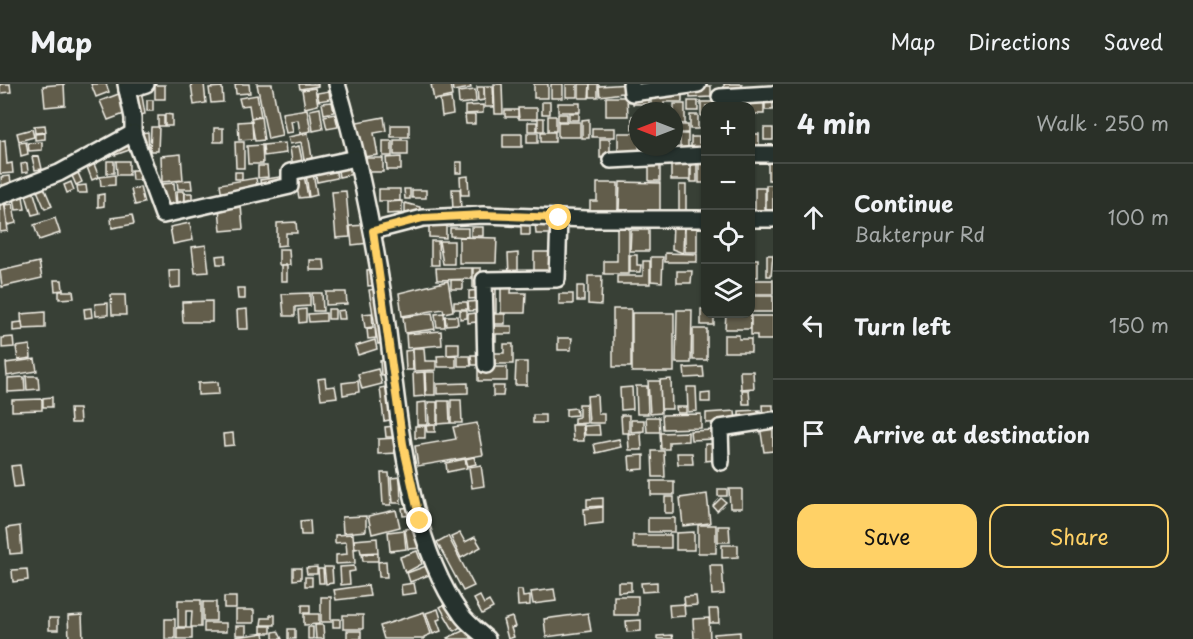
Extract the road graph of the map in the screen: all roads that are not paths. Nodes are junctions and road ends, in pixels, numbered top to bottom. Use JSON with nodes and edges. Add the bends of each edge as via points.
{"nodes":[{"id":1,"x":146,"y":84,"type":"edge"},
{"id":2,"x":337,"y":84,"type":"edge"},
{"id":3,"x":631,"y":84,"type":"edge"},
{"id":4,"x":698,"y":84,"type":"edge"},
{"id":5,"x":126,"y":87,"type":"edge"},
{"id":6,"x":773,"y":94,"type":"edge"},
{"id":7,"x":720,"y":96,"type":"edge"},
{"id":8,"x":133,"y":132,"type":"junction"},
{"id":9,"x":701,"y":154,"type":"edge"},
{"id":10,"x":755,"y":154,"type":"edge"},
{"id":11,"x":773,"y":154,"type":"edge"},
{"id":12,"x":356,"y":158,"type":"junction"},
{"id":13,"x":611,"y":160,"type":"dead end"},
{"id":14,"x":0,"y":196,"type":"edge"},
{"id":15,"x":559,"y":218,"type":"junction"},
{"id":16,"x":701,"y":219,"type":"edge"},
{"id":17,"x":755,"y":219,"type":"edge"},
{"id":18,"x":773,"y":219,"type":"edge"},
{"id":19,"x":373,"y":231,"type":"junction"},
{"id":20,"x":486,"y":365,"type":"dead end"},
{"id":21,"x":773,"y":420,"type":"edge"},
{"id":22,"x":721,"y":462,"type":"dead end"},
{"id":23,"x":487,"y":639,"type":"edge"}],
"edges":[{"from":1,"to":5,"type":"street"},
{"from":2,"to":12,"type":"street"},
{"from":3,"to":4,"type":"street","via":[[632,93]]},
{"from":5,"to":8,"type":"street","via":[[134,118]]},
{"from":6,"to":7,"type":"street"},
{"from":8,"to":12,"type":"street","via":[[163,215],[290,186],[290,172]]},
{"from":8,"to":14,"type":"street","via":[[59,173]]},
{"from":9,"to":13,"type":"street"},
{"from":10,"to":11,"type":"street"},
{"from":12,"to":19,"type":"street"},
{"from":15,"to":16,"type":"street"},
{"from":15,"to":19,"type":"street","via":[[423,218]]},
{"from":15,"to":20,"type":"street","via":[[557,279],[484,279]]},
{"from":17,"to":18,"type":"street"},
{"from":19,"to":23,"type":"street","via":[[403,444],[420,521],[432,561],[461,615]]},
{"from":21,"to":22,"type":"street","via":[[720,428]]}]}
